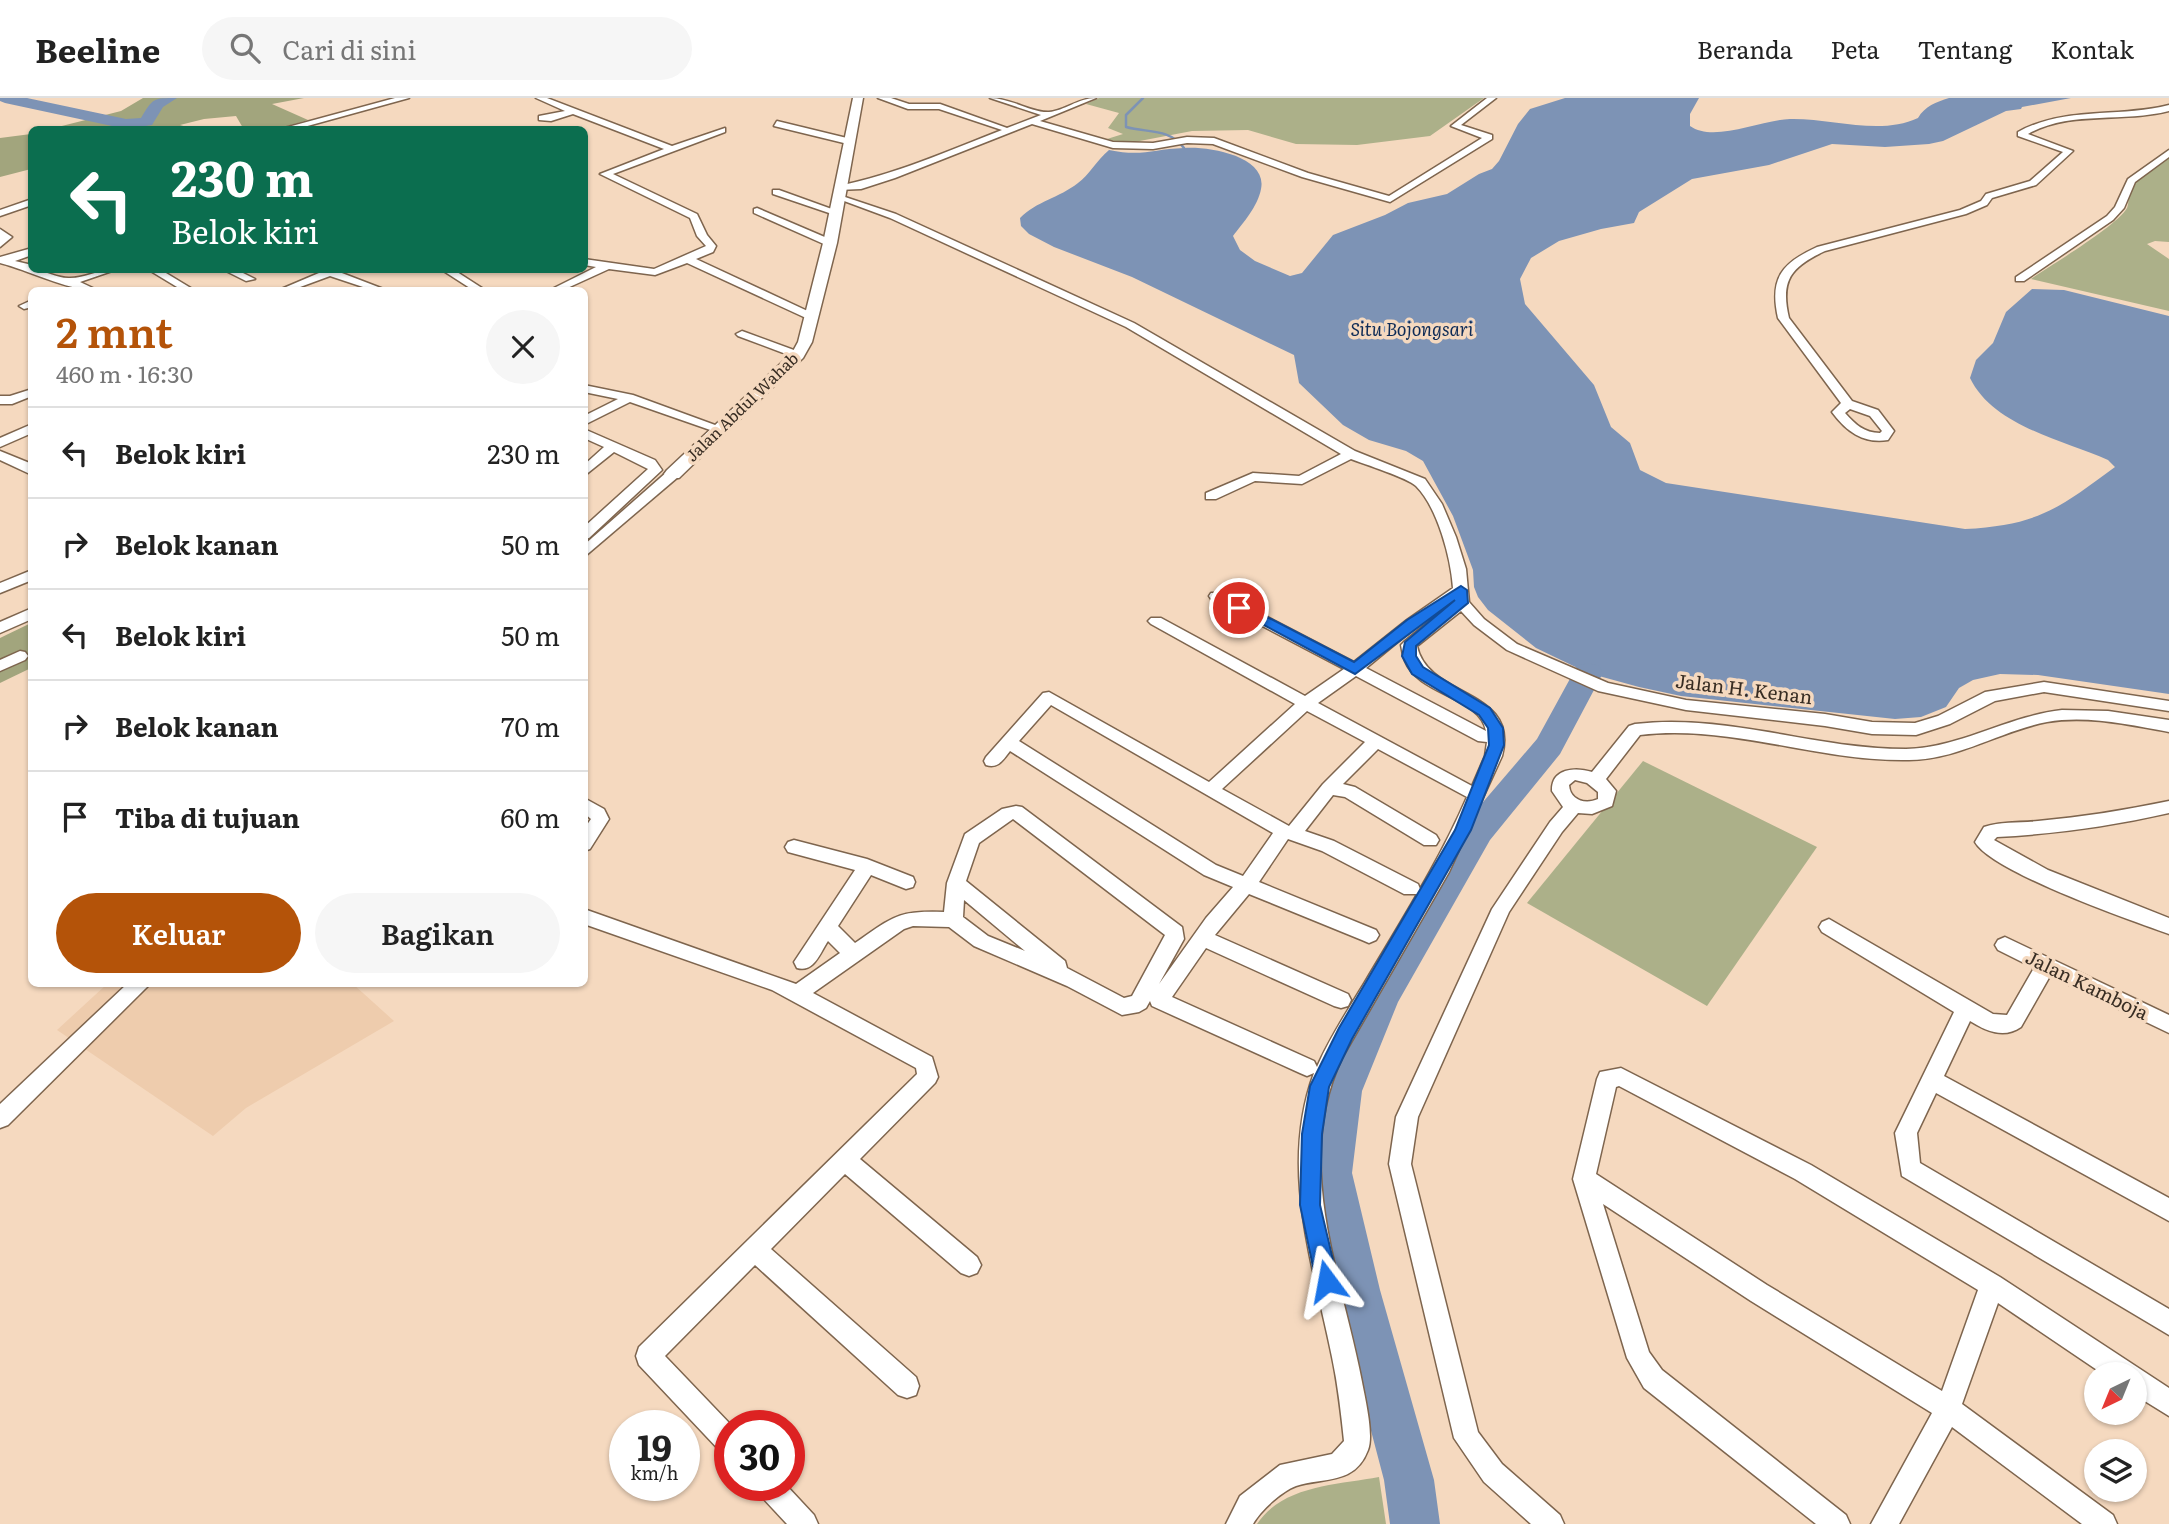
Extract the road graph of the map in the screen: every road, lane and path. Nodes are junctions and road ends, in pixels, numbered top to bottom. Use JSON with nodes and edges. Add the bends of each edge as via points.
{"nodes":[{"id":1,"x":405,"y":98,"type":"edge"},
{"id":2,"x":540,"y":98,"type":"edge"},
{"id":3,"x":858,"y":98,"type":"edge"},
{"id":4,"x":882,"y":98,"type":"edge"},
{"id":5,"x":994,"y":98,"type":"edge"},
{"id":6,"x":1091,"y":98,"type":"edge"},
{"id":7,"x":1492,"y":98,"type":"edge"},
{"id":8,"x":1070,"y":100,"type":"edge"},
{"id":9,"x":596,"y":106,"type":"dead end"},
{"id":10,"x":2169,"y":108,"type":"edge"},
{"id":11,"x":574,"y":112,"type":"junction"},
{"id":12,"x":1046,"y":114,"type":"junction"},
{"id":13,"x":335,"y":116,"type":"junction"},
{"id":14,"x":562,"y":122,"type":"dead end"},
{"id":15,"x":1033,"y":122,"type":"junction"},
{"id":16,"x":777,"y":124,"type":"dead end"},
{"id":17,"x":351,"y":125,"type":"dead end"},
{"id":18,"x":296,"y":126,"type":"edge"},
{"id":19,"x":1003,"y":128,"type":"dead end"},
{"id":20,"x":722,"y":130,"type":"dead end"},
{"id":21,"x":848,"y":141,"type":"junction"},
{"id":22,"x":673,"y":149,"type":"junction"},
{"id":23,"x":2169,"y":153,"type":"edge"},
{"id":24,"x":776,"y":192,"type":"dead end"},
{"id":25,"x":840,"y":192,"type":"junction"},
{"id":26,"x":28,"y":198,"type":"edge"},
{"id":27,"x":757,"y":211,"type":"dead end"},
{"id":28,"x":0,"y":212,"type":"edge"},
{"id":29,"x":835,"y":212,"type":"junction"},
{"id":30,"x":0,"y":232,"type":"edge"},
{"id":31,"x":830,"y":243,"type":"junction"},
{"id":32,"x":0,"y":244,"type":"edge"},
{"id":33,"x":28,"y":252,"type":"edge"},
{"id":34,"x":625,"y":257,"type":"dead end"},
{"id":35,"x":688,"y":259,"type":"junction"},
{"id":36,"x":2,"y":260,"type":"edge"},
{"id":37,"x":588,"y":263,"type":"edge"},
{"id":38,"x":608,"y":266,"type":"junction"},
{"id":39,"x":28,"y":268,"type":"edge"},
{"id":40,"x":45,"y":273,"type":"edge"},
{"id":41,"x":102,"y":273,"type":"edge"},
{"id":42,"x":159,"y":273,"type":"edge"},
{"id":43,"x":236,"y":273,"type":"edge"},
{"id":44,"x":327,"y":273,"type":"edge"},
{"id":45,"x":333,"y":273,"type":"edge"},
{"id":46,"x":452,"y":273,"type":"edge"},
{"id":47,"x":250,"y":279,"type":"dead end"},
{"id":48,"x":2020,"y":279,"type":"dead end"},
{"id":49,"x":75,"y":283,"type":"junction"},
{"id":50,"x":67,"y":287,"type":"edge"},
{"id":51,"x":85,"y":287,"type":"edge"},
{"id":52,"x":184,"y":287,"type":"edge"},
{"id":53,"x":292,"y":287,"type":"edge"},
{"id":54,"x":372,"y":287,"type":"edge"},
{"id":55,"x":475,"y":287,"type":"edge"},
{"id":56,"x":562,"y":287,"type":"edge"},
{"id":57,"x":810,"y":316,"type":"junction"},
{"id":58,"x":742,"y":334,"type":"dead end"},
{"id":59,"x":798,"y":355,"type":"junction"},
{"id":60,"x":588,"y":389,"type":"edge"},
{"id":61,"x":28,"y":394,"type":"edge"},
{"id":62,"x":629,"y":398,"type":"junction"},
{"id":63,"x":0,"y":400,"type":"edge"},
{"id":64,"x":1848,"y":404,"type":"dead end"},
{"id":65,"x":588,"y":419,"type":"edge"},
{"id":66,"x":720,"y":429,"type":"junction"},
{"id":67,"x":28,"y":430,"type":"edge"},
{"id":68,"x":588,"y":435,"type":"edge"},
{"id":69,"x":0,"y":443,"type":"edge"},
{"id":70,"x":613,"y":446,"type":"junction"},
{"id":71,"x":0,"y":454,"type":"edge"},
{"id":72,"x":1350,"y":454,"type":"junction"},
{"id":73,"x":28,"y":465,"type":"edge"},
{"id":74,"x":588,"y":468,"type":"edge"},
{"id":75,"x":673,"y":474,"type":"joint"},
{"id":76,"x":1211,"y":496,"type":"dead end"},
{"id":77,"x":588,"y":532,"type":"edge"},
{"id":78,"x":588,"y":549,"type":"edge"},
{"id":79,"x":28,"y":576,"type":"edge"},
{"id":80,"x":0,"y":589,"type":"edge"},
{"id":81,"x":1216,"y":596,"type":"dead end"},
{"id":82,"x":1461,"y":596,"type":"junction"},
{"id":83,"x":28,"y":615,"type":"edge"},
{"id":84,"x":1156,"y":621,"type":"dead end"},
{"id":85,"x":0,"y":628,"type":"edge"},
{"id":86,"x":20,"y":656,"type":"dead end"},
{"id":87,"x":0,"y":666,"type":"edge"},
{"id":88,"x":1355,"y":669,"type":"junction"},
{"id":89,"x":1306,"y":703,"type":"junction"},
{"id":90,"x":2169,"y":706,"type":"edge"},
{"id":91,"x":2169,"y":726,"type":"edge"},
{"id":92,"x":1484,"y":737,"type":"dead end"},
{"id":93,"x":1376,"y":741,"type":"junction"},
{"id":94,"x":1008,"y":742,"type":"junction"},
{"id":95,"x":992,"y":761,"type":"dead end"},
{"id":96,"x":1596,"y":779,"type":"junction"},
{"id":97,"x":1329,"y":788,"type":"junction"},
{"id":98,"x":1211,"y":790,"type":"junction"},
{"id":99,"x":1467,"y":791,"type":"dead end"},
{"id":100,"x":1575,"y":805,"type":"junction"},
{"id":101,"x":588,"y":807,"type":"edge"},
{"id":102,"x":2169,"y":807,"type":"edge"},
{"id":103,"x":1288,"y":833,"type":"junction"},
{"id":104,"x":588,"y":838,"type":"edge"},
{"id":105,"x":1430,"y":839,"type":"dead end"},
{"id":106,"x":794,"y":847,"type":"dead end"},
{"id":107,"x":867,"y":866,"type":"junction"},
{"id":108,"x":906,"y":881,"type":"dead end"},
{"id":109,"x":956,"y":883,"type":"junction"},
{"id":110,"x":1248,"y":883,"type":"junction"},
{"id":111,"x":1411,"y":889,"type":"dead end"},
{"id":112,"x":588,"y":917,"type":"edge"},
{"id":113,"x":945,"y":920,"type":"junction"},
{"id":114,"x":2169,"y":926,"type":"edge"},
{"id":115,"x":1829,"y":927,"type":"dead end"},
{"id":116,"x":827,"y":928,"type":"junction"},
{"id":117,"x":1369,"y":935,"type":"dead end"},
{"id":118,"x":1203,"y":938,"type":"junction"},
{"id":119,"x":2005,"y":945,"type":"dead end"},
{"id":120,"x":854,"y":954,"type":"junction"},
{"id":121,"x":804,"y":962,"type":"dead end"},
{"id":122,"x":2046,"y":965,"type":"junction"},
{"id":123,"x":1074,"y":980,"type":"junction"},
{"id":124,"x":137,"y":987,"type":"edge"},
{"id":125,"x":798,"y":993,"type":"junction"},
{"id":126,"x":1341,"y":1000,"type":"dead end"},
{"id":127,"x":1965,"y":1008,"type":"junction"},
{"id":128,"x":2169,"y":1024,"type":"edge"},
{"id":129,"x":1307,"y":1067,"type":"dead end"},
{"id":130,"x":1931,"y":1080,"type":"junction"},
{"id":131,"x":0,"y":1118,"type":"edge"},
{"id":132,"x":845,"y":1160,"type":"junction"},
{"id":133,"x":1584,"y":1179,"type":"junction"},
{"id":134,"x":2169,"y":1210,"type":"edge"},
{"id":135,"x":755,"y":1250,"type":"junction"},
{"id":136,"x":969,"y":1265,"type":"dead end"},
{"id":137,"x":1992,"y":1285,"type":"junction"},
{"id":138,"x":2169,"y":1323,"type":"edge"},
{"id":139,"x":2107,"y":1362,"type":"edge"},
{"id":140,"x":906,"y":1386,"type":"dead end"},
{"id":141,"x":2147,"y":1388,"type":"edge"},
{"id":142,"x":2169,"y":1403,"type":"edge"},
{"id":143,"x":1948,"y":1409,"type":"junction"},
{"id":144,"x":714,"y":1426,"type":"edge"},
{"id":145,"x":783,"y":1501,"type":"edge"},
{"id":146,"x":805,"y":1524,"type":"edge"},
{"id":147,"x":1240,"y":1524,"type":"edge"},
{"id":148,"x":1551,"y":1524,"type":"edge"},
{"id":149,"x":1837,"y":1524,"type":"edge"},
{"id":150,"x":1884,"y":1524,"type":"edge"},
{"id":151,"x":2104,"y":1524,"type":"edge"}],
"edges":[{"from":1,"to":13,"type":"street"},
{"from":2,"to":11,"type":"street"},
{"from":3,"to":21,"type":"street","name":"Jalan Abdul Wahab"},
{"from":4,"to":19,"type":"street","via":[[908,106],[940,107]]},
{"from":5,"to":12,"type":"street"},
{"from":6,"to":12,"type":"street"},
{"from":7,"to":15,"type":"street","via":[[1455,126],[1489,137],[1390,199],[1305,176],[1214,141],[1113,145]]},
{"from":8,"to":12,"type":"street"},
{"from":9,"to":11,"type":"street"},
{"from":10,"to":64,"type":"street","via":[[2114,117],[2063,117],[2043,123],[2021,134],[2069,151],[2034,183],[1990,196],[1963,212],[1821,249],[1788,270],[1781,284],[1784,318]]},
{"from":11,"to":14,"type":"street","via":[[546,118]]},
{"from":11,"to":22,"type":"street"},
{"from":12,"to":15,"type":"street"},
{"from":13,"to":17,"type":"street"},
{"from":13,"to":18,"type":"street"},
{"from":15,"to":25,"type":"street"},
{"from":16,"to":21,"type":"street"},
{"from":20,"to":22,"type":"street"},
{"from":21,"to":25,"type":"street","name":"Jalan Abdul Wahab"},
{"from":22,"to":35,"type":"street","via":[[605,174],[696,219],[711,246]]},
{"from":23,"to":48,"type":"street","via":[[2131,181],[2110,218]]},
{"from":24,"to":29,"type":"street"},
{"from":25,"to":29,"type":"street","name":"Jalan Abdul Wahab"},
{"from":25,"to":72,"type":"street","via":[[1130,325]]},
{"from":26,"to":28,"type":"street"},
{"from":27,"to":31,"type":"street"},
{"from":29,"to":31,"type":"street","name":"Jalan Abdul Wahab"},
{"from":30,"to":32,"type":"street","via":[[7,237]]},
{"from":31,"to":57,"type":"street","name":"Jalan Abdul Wahab"},
{"from":33,"to":36,"type":"street"},
{"from":34,"to":38,"type":"street"},
{"from":35,"to":38,"type":"street","via":[[655,272]]},
{"from":35,"to":57,"type":"street"},
{"from":36,"to":39,"type":"street"},
{"from":37,"to":38,"type":"street"},
{"from":38,"to":56,"type":"street"},
{"from":40,"to":49,"type":"street"},
{"from":41,"to":49,"type":"street"},
{"from":42,"to":52,"type":"street"},
{"from":43,"to":47,"type":"street"},
{"from":44,"to":53,"type":"street"},
{"from":45,"to":54,"type":"street"},
{"from":46,"to":55,"type":"street"},
{"from":49,"to":50,"type":"street"},
{"from":49,"to":51,"type":"street"},
{"from":57,"to":59,"type":"street","name":"Jalan Abdul Wahab"},
{"from":58,"to":59,"type":"street"},
{"from":59,"to":66,"type":"street","name":"Jalan Abdul Wahab"},
{"from":60,"to":62,"type":"street"},
{"from":61,"to":63,"type":"street","via":[[12,401]]},
{"from":62,"to":65,"type":"street"},
{"from":62,"to":66,"type":"street"},
{"from":66,"to":75,"type":"street","name":"Jalan Abdul Wahab"},
{"from":67,"to":69,"type":"street"},
{"from":68,"to":70,"type":"street"},
{"from":70,"to":74,"type":"street"},
{"from":70,"to":77,"type":"street","via":[[650,463],[655,470]]},
{"from":71,"to":73,"type":"street"},
{"from":72,"to":76,"type":"street","via":[[1304,479],[1253,477]]},
{"from":72,"to":82,"type":"street","via":[[1420,482],[1449,537]]},
{"from":75,"to":78,"type":"street","name":"Jalan Abdul Wahab"},
{"from":79,"to":80,"type":"street"},
{"from":81,"to":88,"type":"street"},
{"from":82,"to":88,"type":"street","via":[[1412,623]]},
{"from":82,"to":90,"type":"street","name":"Jalan H. Kenan","via":[[1479,622],[1512,647],[1547,664],[1604,687],[1686,705],[1872,728],[1916,729],[1992,696],[2028,688]]},
{"from":82,"to":147,"type":"street","via":[[1409,645],[1409,656],[1417,670],[1484,711],[1495,728],[1497,745],[1463,830],[1320,1086],[1312,1134],[1310,1205],[1356,1407],[1357,1446],[1339,1466],[1289,1474],[1249,1505]]},
{"from":83,"to":85,"type":"street"},
{"from":84,"to":89,"type":"street"},
{"from":86,"to":87,"type":"street"},
{"from":88,"to":89,"type":"street"},
{"from":88,"to":92,"type":"street"},
{"from":89,"to":93,"type":"street"},
{"from":89,"to":98,"type":"street"},
{"from":91,"to":96,"type":"street","via":[[2049,716],[1920,754],[1869,754],[1658,725],[1635,730]]},
{"from":93,"to":97,"type":"street"},
{"from":93,"to":99,"type":"street"},
{"from":94,"to":95,"type":"street"},
{"from":94,"to":98,"type":"street","via":[[1048,697]]},
{"from":94,"to":110,"type":"street","via":[[1210,870]]},
{"from":96,"to":100,"type":"street","via":[[1607,791],[1606,802],[1594,808]]},
{"from":96,"to":100,"type":"street","via":[[1574,774],[1563,779],[1560,793]]},
{"from":97,"to":103,"type":"street"},
{"from":97,"to":105,"type":"street","via":[[1349,791]]},
{"from":98,"to":103,"type":"street"},
{"from":100,"to":148,"type":"street","via":[[1501,909],[1407,1117],[1400,1164],[1467,1438],[1493,1473]]},
{"from":101,"to":104,"type":"street","via":[[600,819]]},
{"from":102,"to":114,"type":"street","via":[[2038,828],[1995,830],[1984,842],[2019,864]]},
{"from":103,"to":110,"type":"street"},
{"from":103,"to":111,"type":"street","via":[[1328,846]]},
{"from":106,"to":107,"type":"street"},
{"from":107,"to":108,"type":"street"},
{"from":107,"to":116,"type":"street"},
{"from":109,"to":113,"type":"street"},
{"from":109,"to":123,"type":"street"},
{"from":109,"to":123,"type":"street","via":[[971,839],[1016,812],[1175,932],[1139,1002],[1132,1006],[1122,1007]]},
{"from":110,"to":117,"type":"street"},
{"from":110,"to":118,"type":"street"},
{"from":112,"to":125,"type":"street"},
{"from":113,"to":120,"type":"street","via":[[912,918],[897,923]]},
{"from":113,"to":123,"type":"street","via":[[981,941]]},
{"from":115,"to":127,"type":"street"},
{"from":116,"to":120,"type":"street"},
{"from":116,"to":121,"type":"street"},
{"from":118,"to":126,"type":"street"},
{"from":118,"to":129,"type":"street","via":[[1159,1000]]},
{"from":119,"to":122,"type":"street","name":"Jalan Kamboja"},
{"from":120,"to":125,"type":"street"},
{"from":122,"to":127,"type":"street","via":[[2007,1026]]},
{"from":122,"to":128,"type":"street","name":"Jalan Kamboja"},
{"from":124,"to":131,"type":"street"},
{"from":125,"to":132,"type":"street","via":[[925,1063],[928,1077]]},
{"from":127,"to":130,"type":"street"},
{"from":130,"to":134,"type":"street"},
{"from":130,"to":138,"type":"street","via":[[1906,1133],[1910,1169]]},
{"from":132,"to":135,"type":"street"},
{"from":132,"to":136,"type":"street"},
{"from":133,"to":137,"type":"street","via":[[1606,1079],[1621,1077],[1803,1172]]},
{"from":133,"to":143,"type":"street"},
{"from":133,"to":149,"type":"street","via":[[1639,1358],[1653,1379]]},
{"from":135,"to":140,"type":"street"},
{"from":135,"to":144,"type":"street","via":[[648,1356]]},
{"from":137,"to":139,"type":"street"},
{"from":137,"to":143,"type":"street"},
{"from":141,"to":142,"type":"street"},
{"from":143,"to":150,"type":"street"},
{"from":143,"to":151,"type":"street"},
{"from":145,"to":146,"type":"street"}]}
